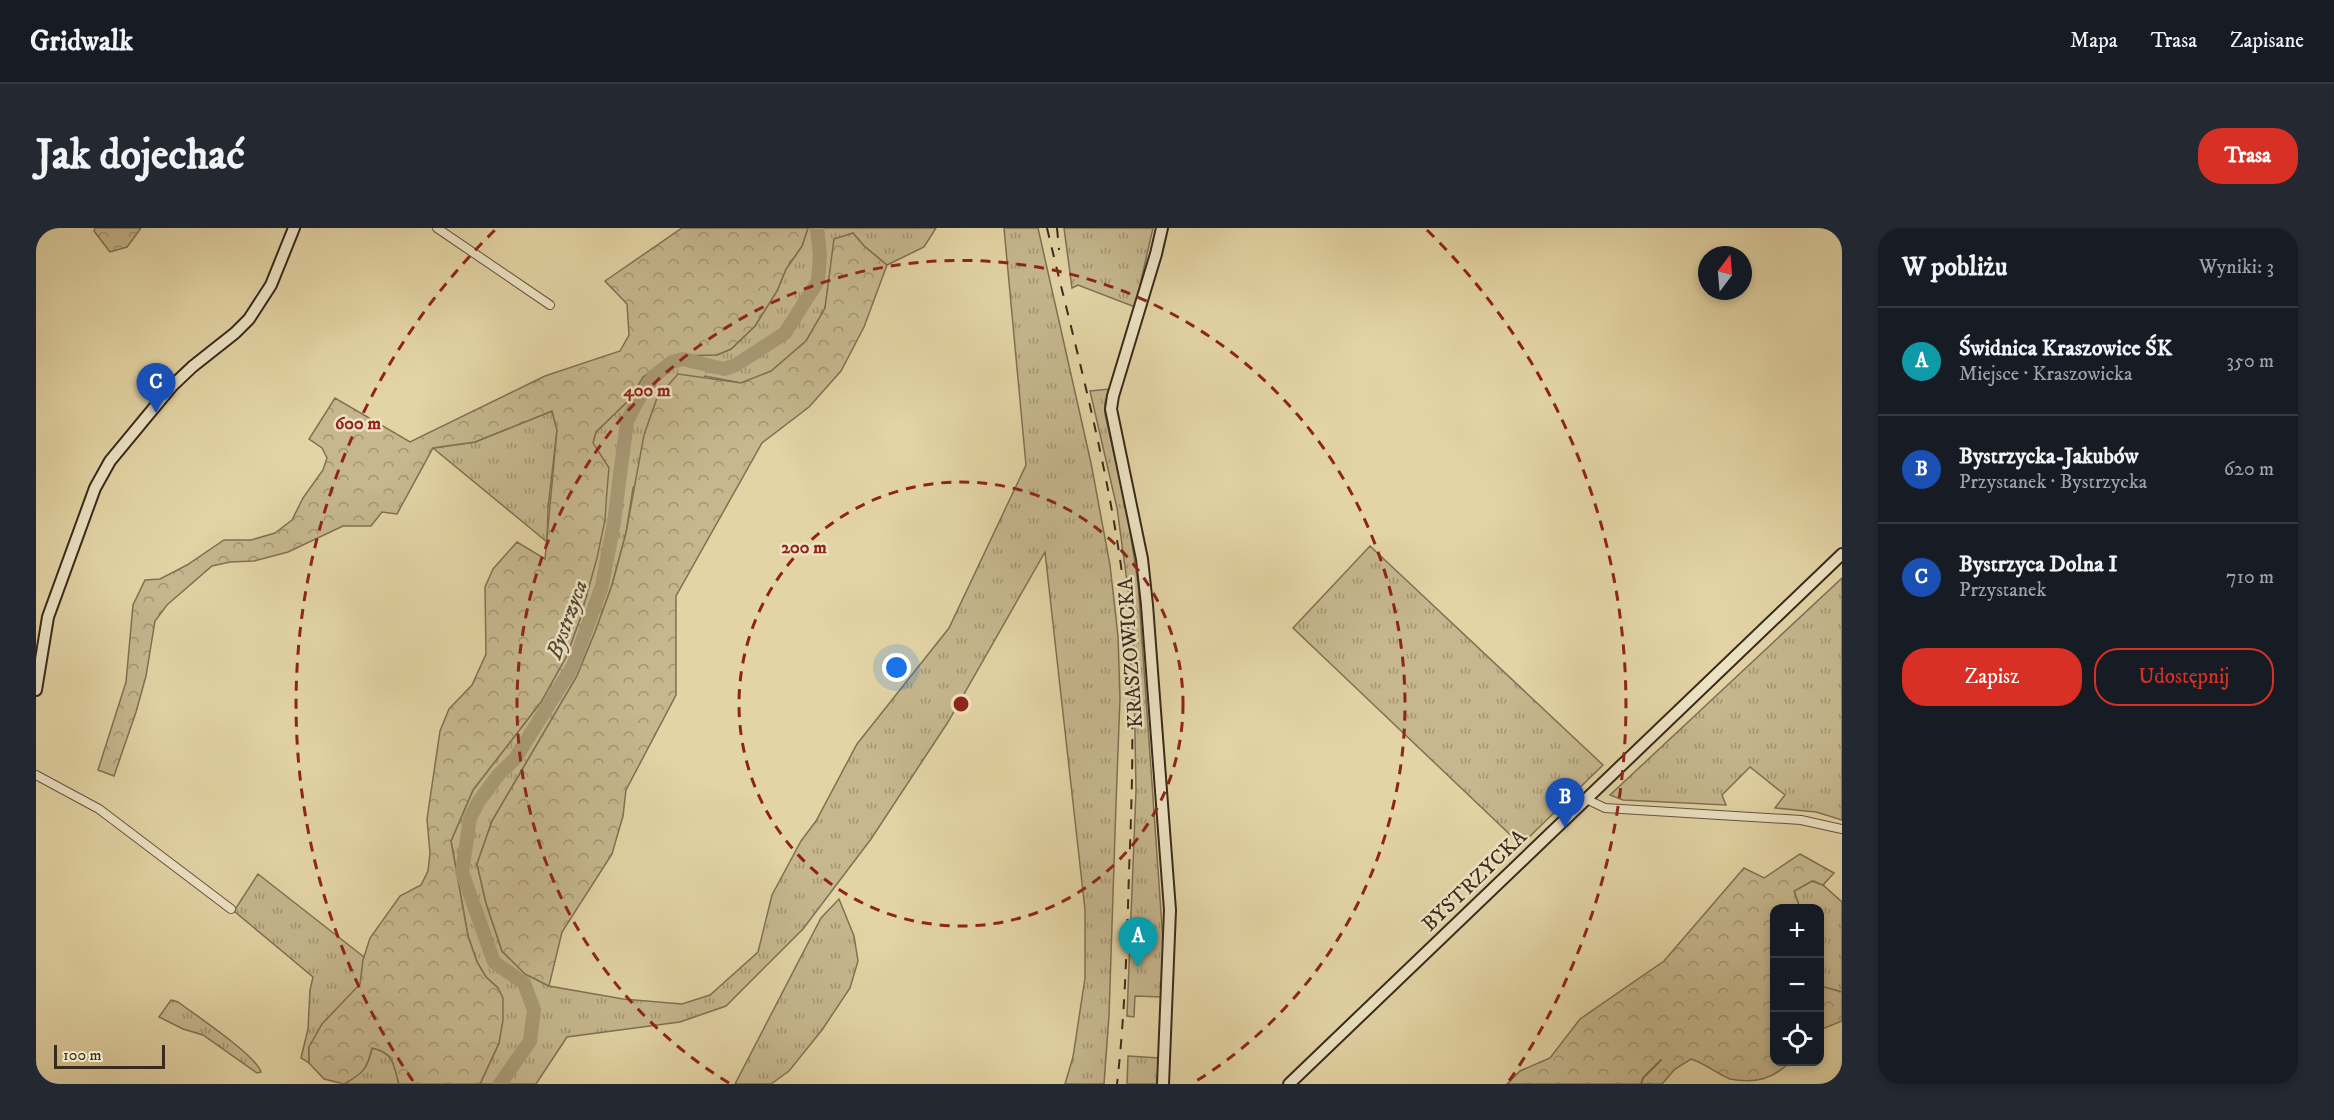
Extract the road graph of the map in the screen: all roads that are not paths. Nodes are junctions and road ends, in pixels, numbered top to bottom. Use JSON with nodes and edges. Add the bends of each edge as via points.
{"nodes":[{"id":1,"x":294,"y":228,"type":"edge"},
{"id":2,"x":437,"y":228,"type":"edge"},
{"id":3,"x":1162,"y":228,"type":"edge"},
{"id":4,"x":550,"y":305,"type":"dead end"},
{"id":5,"x":1842,"y":554,"type":"edge"},
{"id":6,"x":36,"y":690,"type":"edge"},
{"id":7,"x":36,"y":776,"type":"edge"},
{"id":8,"x":1586,"y":799,"type":"junction"},
{"id":9,"x":1842,"y":830,"type":"edge"},
{"id":10,"x":231,"y":909,"type":"dead end"},
{"id":11,"x":1163,"y":1084,"type":"edge"},
{"id":12,"x":1289,"y":1084,"type":"edge"}],
"edges":[{"from":1,"to":6,"type":"street","via":[[271,285],[249,319],[172,386],[110,461],[94,488],[48,617]]},
{"from":2,"to":4,"type":"street"},
{"from":3,"to":11,"type":"street","name":"KRASZOWICKA","via":[[1111,410],[1140,548],[1147,605],[1170,910]]},
{"from":5,"to":8,"type":"street","name":"BYSTRZYCKA"},
{"from":7,"to":10,"type":"street","via":[[99,809]]},
{"from":8,"to":9,"type":"street","via":[[1605,808],[1798,820]]},
{"from":8,"to":12,"type":"street","name":"BYSTRZYCKA"}]}
